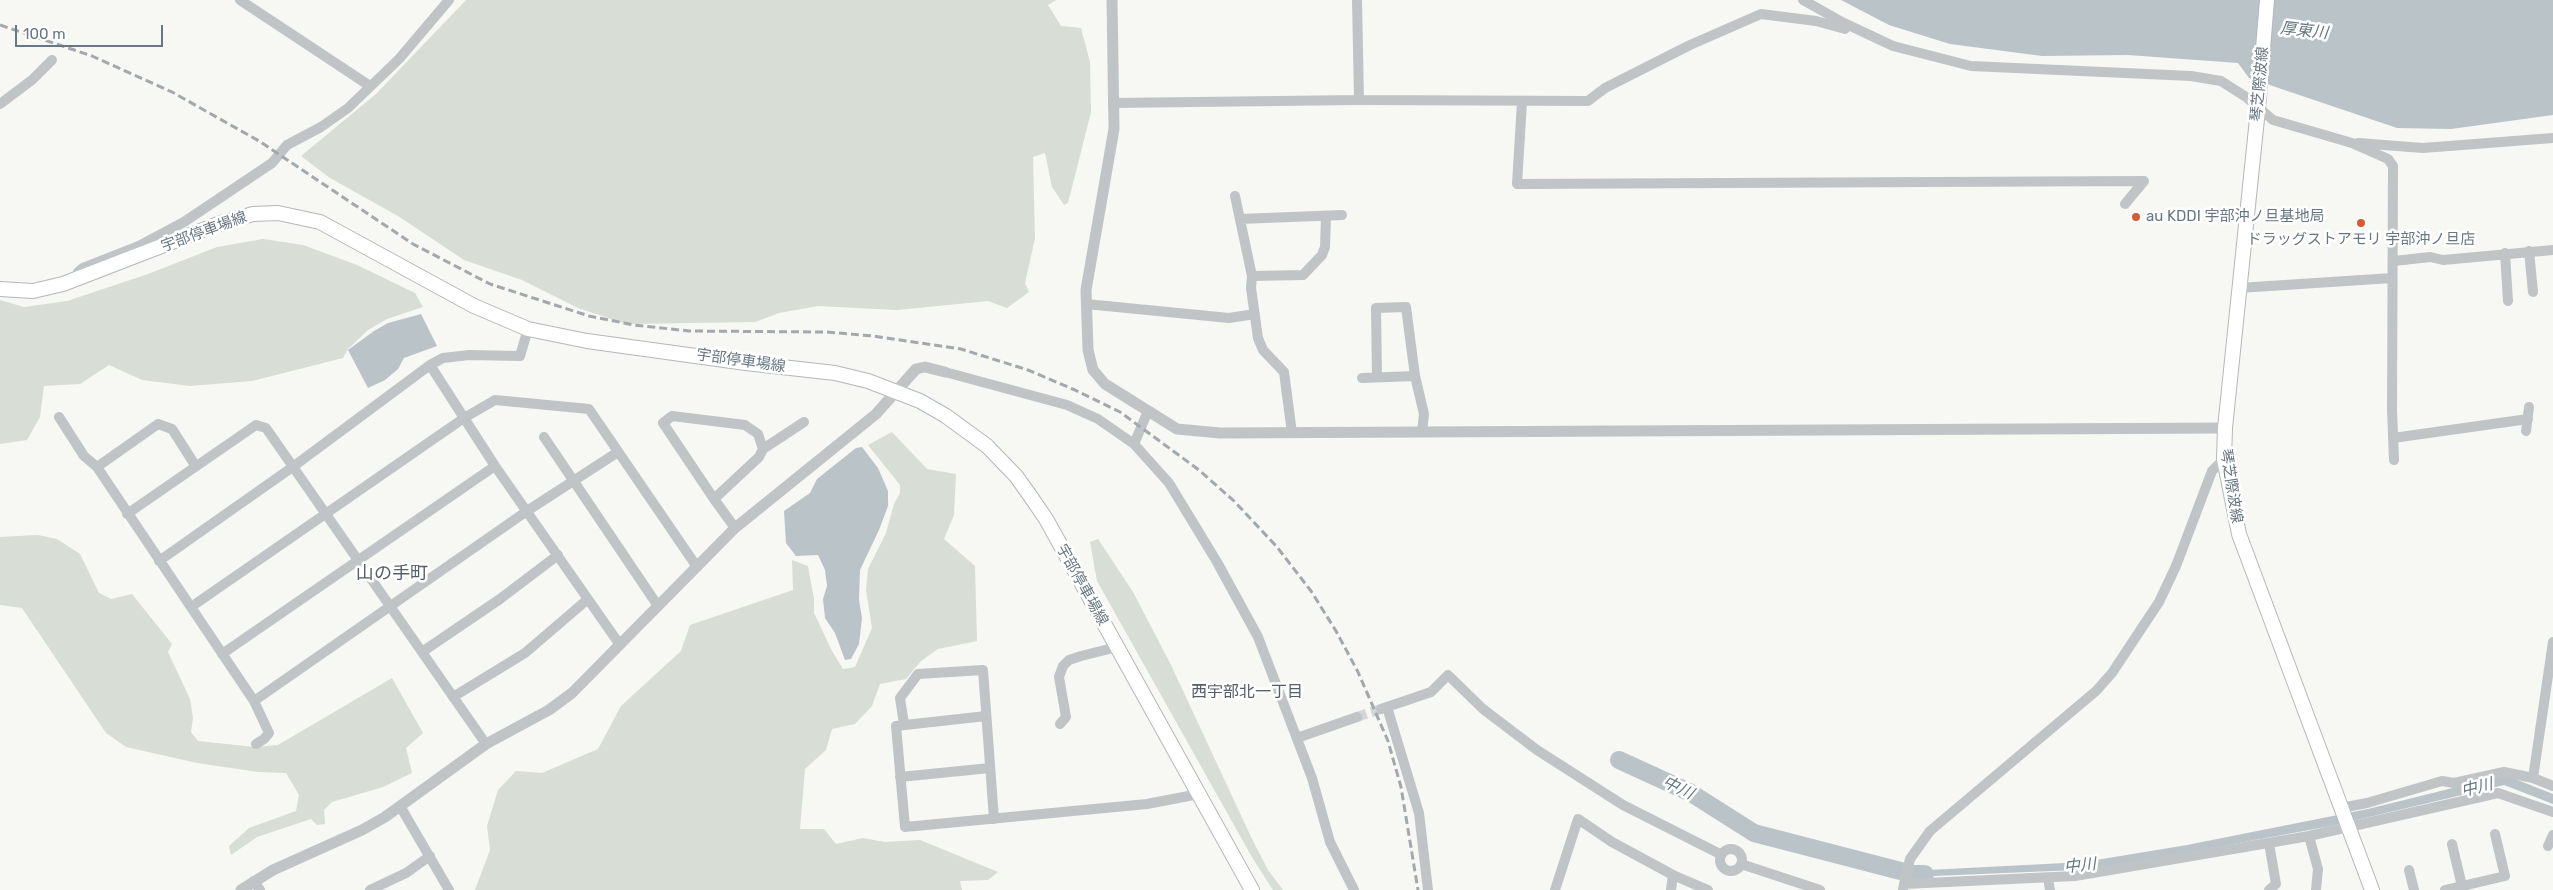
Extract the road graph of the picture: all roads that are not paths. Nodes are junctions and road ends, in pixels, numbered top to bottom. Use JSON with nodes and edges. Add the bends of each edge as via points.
{"nodes":[{"id":1,"x":240,"y":0,"type":"edge"},
{"id":2,"x":450,"y":0,"type":"edge"},
{"id":3,"x":1112,"y":0,"type":"edge"},
{"id":4,"x":1357,"y":0,"type":"edge"},
{"id":5,"x":1803,"y":0,"type":"edge"},
{"id":6,"x":2267,"y":0,"type":"edge"},
{"id":7,"x":1858,"y":30,"type":"junction"},
{"id":8,"x":52,"y":60,"type":"dead end"},
{"id":9,"x":370,"y":86,"type":"junction"},
{"id":10,"x":1359,"y":100,"type":"junction"},
{"id":11,"x":1113,"y":102,"type":"junction"},
{"id":12,"x":1522,"y":102,"type":"junction"},
{"id":13,"x":0,"y":104,"type":"edge"},
{"id":14,"x":2258,"y":109,"type":"junction"},
{"id":15,"x":2553,"y":138,"type":"edge"},
{"id":16,"x":2352,"y":143,"type":"junction"},
{"id":17,"x":1235,"y":196,"type":"dead end"},
{"id":18,"x":2125,"y":204,"type":"dead end"},
{"id":19,"x":1342,"y":215,"type":"dead end"},
{"id":20,"x":1326,"y":216,"type":"junction"},
{"id":21,"x":1240,"y":219,"type":"junction"},
{"id":22,"x":2553,"y":250,"type":"edge"},
{"id":23,"x":2529,"y":251,"type":"junction"},
{"id":24,"x":2505,"y":253,"type":"junction"},
{"id":25,"x":2394,"y":261,"type":"junction"},
{"id":26,"x":1252,"y":276,"type":"junction"},
{"id":27,"x":2392,"y":278,"type":"junction"},
{"id":28,"x":79,"y":279,"type":"junction"},
{"id":29,"x":2238,"y":288,"type":"junction"},
{"id":30,"x":0,"y":289,"type":"edge"},
{"id":31,"x":2533,"y":292,"type":"dead end"},
{"id":32,"x":2508,"y":301,"type":"dead end"},
{"id":33,"x":1086,"y":304,"type":"junction"},
{"id":34,"x":1255,"y":314,"type":"junction"},
{"id":35,"x":528,"y":329,"type":"junction"},
{"id":36,"x":430,"y":365,"type":"junction"},
{"id":37,"x":945,"y":372,"type":"joint"},
{"id":38,"x":1415,"y":376,"type":"junction"},
{"id":39,"x":1377,"y":377,"type":"junction"},
{"id":40,"x":1362,"y":378,"type":"dead end"},
{"id":41,"x":898,"y":391,"type":"junction"},
{"id":42,"x":2529,"y":407,"type":"dead end"},
{"id":43,"x":1148,"y":411,"type":"junction"},
{"id":44,"x":58,"y":417,"type":"dead end"},
{"id":45,"x":464,"y":418,"type":"junction"},
{"id":46,"x":2528,"y":419,"type":"junction"},
{"id":47,"x":804,"y":422,"type":"dead end"},
{"id":48,"x":2225,"y":428,"type":"junction"},
{"id":49,"x":2526,"y":431,"type":"dead end"},
{"id":50,"x":1422,"y":432,"type":"junction"},
{"id":51,"x":1292,"y":433,"type":"junction"},
{"id":52,"x":544,"y":437,"type":"dead end"},
{"id":53,"x":2393,"y":438,"type":"junction"},
{"id":54,"x":1134,"y":444,"type":"junction"},
{"id":55,"x":763,"y":449,"type":"junction"},
{"id":56,"x":618,"y":452,"type":"junction"},
{"id":57,"x":2224,"y":459,"type":"junction"},
{"id":58,"x":2394,"y":460,"type":"dead end"},
{"id":59,"x":195,"y":465,"type":"junction"},
{"id":60,"x":294,"y":466,"type":"junction"},
{"id":61,"x":495,"y":466,"type":"junction"},
{"id":62,"x":97,"y":467,"type":"junction"},
{"id":63,"x":572,"y":481,"type":"junction"},
{"id":64,"x":714,"y":499,"type":"junction"},
{"id":65,"x":527,"y":512,"type":"junction"},
{"id":66,"x":327,"y":513,"type":"junction"},
{"id":67,"x":126,"y":514,"type":"junction"},
{"id":68,"x":735,"y":528,"type":"junction"},
{"id":69,"x":558,"y":555,"type":"junction"},
{"id":70,"x":359,"y":560,"type":"junction"},
{"id":71,"x":160,"y":561,"type":"junction"},
{"id":72,"x":696,"y":568,"type":"junction"},
{"id":73,"x":588,"y":599,"type":"junction"},
{"id":74,"x":390,"y":606,"type":"junction"},
{"id":75,"x":658,"y":606,"type":"junction"},
{"id":76,"x":191,"y":607,"type":"junction"},
{"id":77,"x":2553,"y":642,"type":"edge"},
{"id":78,"x":620,"y":645,"type":"junction"},
{"id":79,"x":1117,"y":647,"type":"junction"},
{"id":80,"x":422,"y":652,"type":"junction"},
{"id":81,"x":222,"y":654,"type":"junction"},
{"id":82,"x":453,"y":697,"type":"junction"},
{"id":83,"x":254,"y":701,"type":"junction"},
{"id":84,"x":986,"y":716,"type":"junction"},
{"id":85,"x":1357,"y":717,"type":"tunnel mouth"},
{"id":86,"x":2543,"y":717,"type":"junction"},
{"id":87,"x":904,"y":724,"type":"junction"},
{"id":88,"x":1060,"y":724,"type":"dead end"},
{"id":89,"x":2553,"y":724,"type":"edge"},
{"id":90,"x":1297,"y":738,"type":"junction"},
{"id":91,"x":256,"y":744,"type":"dead end"},
{"id":92,"x":486,"y":744,"type":"junction"},
{"id":93,"x":990,"y":768,"type":"junction"},
{"id":94,"x":900,"y":777,"type":"junction"},
{"id":95,"x":2533,"y":778,"type":"junction"},
{"id":96,"x":2473,"y":780,"type":"junction"},
{"id":97,"x":2553,"y":786,"type":"edge"},
{"id":98,"x":1198,"y":794,"type":"junction"},
{"id":99,"x":2477,"y":796,"type":"junction"},
{"id":100,"x":400,"y":806,"type":"junction"},
{"id":101,"x":2341,"y":809,"type":"junction"},
{"id":102,"x":2553,"y":812,"type":"edge"},
{"id":103,"x":994,"y":819,"type":"junction"},
{"id":104,"x":2347,"y":826,"type":"junction"},
{"id":105,"x":2495,"y":834,"type":"dead end"},
{"id":106,"x":2553,"y":835,"type":"edge"},
{"id":107,"x":2309,"y":836,"type":"junction"},
{"id":108,"x":2269,"y":843,"type":"junction"},
{"id":109,"x":2452,"y":844,"type":"dead end"},
{"id":110,"x":2548,"y":846,"type":"dead end"},
{"id":111,"x":430,"y":856,"type":"junction"},
{"id":112,"x":2409,"y":870,"type":"dead end"},
{"id":113,"x":1673,"y":875,"type":"junction"},
{"id":114,"x":2048,"y":878,"type":"junction"},
{"id":115,"x":2013,"y":880,"type":"junction"},
{"id":116,"x":257,"y":885,"type":"edge"},
{"id":117,"x":1967,"y":886,"type":"edge"},
{"id":118,"x":2462,"y":886,"type":"junction"},
{"id":119,"x":1904,"y":887,"type":"edge"},
{"id":120,"x":241,"y":890,"type":"edge"},
{"id":121,"x":370,"y":890,"type":"edge"},
{"id":122,"x":449,"y":890,"type":"edge"},
{"id":123,"x":1252,"y":890,"type":"edge"},
{"id":124,"x":1354,"y":890,"type":"edge"},
{"id":125,"x":1428,"y":890,"type":"edge"},
{"id":126,"x":1555,"y":890,"type":"edge"},
{"id":127,"x":1671,"y":890,"type":"edge"},
{"id":128,"x":1708,"y":890,"type":"edge"},
{"id":129,"x":1820,"y":890,"type":"edge"},
{"id":130,"x":2010,"y":890,"type":"edge"},
{"id":131,"x":2050,"y":890,"type":"edge"},
{"id":132,"x":2269,"y":890,"type":"edge"},
{"id":133,"x":2316,"y":890,"type":"edge"},
{"id":134,"x":2372,"y":890,"type":"edge"},
{"id":135,"x":2414,"y":890,"type":"edge"},
{"id":136,"x":2445,"y":890,"type":"edge"}],
"edges":[{"from":1,"to":9,"type":"street"},
{"from":2,"to":9,"type":"street","via":[[399,60]]},
{"from":3,"to":11,"type":"street"},
{"from":4,"to":10,"type":"street"},
{"from":5,"to":7,"type":"street"},
{"from":6,"to":14,"type":"main road","name":"琴芝際波線"},
{"from":7,"to":12,"type":"street","via":[[1761,14],[1690,45],[1606,88],[1588,101]]},
{"from":7,"to":14,"type":"street","via":[[1892,46],[1972,66],[2191,76],[2221,81]]},
{"from":8,"to":13,"type":"street"},
{"from":9,"to":28,"type":"street","via":[[348,108],[287,145],[272,163],[184,222],[140,246],[83,268],[78,272]]},
{"from":10,"to":11,"type":"street"},
{"from":10,"to":12,"type":"street"},
{"from":11,"to":33,"type":"street","via":[[1114,129]]},
{"from":12,"to":18,"type":"street","via":[[1517,184],[2144,181]]},
{"from":14,"to":16,"type":"street","via":[[2273,120]]},
{"from":14,"to":29,"type":"main road","name":"琴芝際波線"},
{"from":15,"to":16,"type":"street","via":[[2423,148]]},
{"from":16,"to":25,"type":"street","via":[[2388,159],[2393,166]]},
{"from":17,"to":21,"type":"street"},
{"from":19,"to":20,"type":"street"},
{"from":20,"to":21,"type":"street"},
{"from":20,"to":26,"type":"street","via":[[1322,255],[1303,275]]},
{"from":21,"to":26,"type":"street"},
{"from":22,"to":23,"type":"street"},
{"from":23,"to":24,"type":"street"},
{"from":23,"to":31,"type":"street"},
{"from":24,"to":25,"type":"street","via":[[2443,260]]},
{"from":24,"to":32,"type":"street"},
{"from":25,"to":27,"type":"street"},
{"from":26,"to":34,"type":"street"},
{"from":27,"to":29,"type":"street"},
{"from":27,"to":53,"type":"street"},
{"from":28,"to":30,"type":"main road","name":"宇部停車場線","via":[[33,291]]},
{"from":28,"to":35,"type":"main road","name":"宇部停車場線","via":[[221,223],[253,214],[278,213],[320,222],[474,306]]},
{"from":29,"to":48,"type":"main road","name":"琴芝際波線"},
{"from":33,"to":34,"type":"street","via":[[1229,318]]},
{"from":33,"to":43,"type":"street","via":[[1088,350],[1093,370],[1105,384]]},
{"from":34,"to":51,"type":"street","via":[[1263,350],[1284,372]]},
{"from":35,"to":36,"type":"street","via":[[520,356],[470,355],[443,358]]},
{"from":35,"to":41,"type":"main road","name":"宇部停車場線","via":[[746,363],[835,373]]},
{"from":36,"to":45,"type":"street"},
{"from":36,"to":60,"type":"street"},
{"from":37,"to":41,"type":"street","via":[[925,367],[916,369]]},
{"from":37,"to":54,"type":"street","via":[[1074,408],[1098,419]]},
{"from":38,"to":39,"type":"street"},
{"from":38,"to":39,"type":"street","via":[[1406,307],[1398,307],[1376,308]]},
{"from":38,"to":50,"type":"street","via":[[1424,414]]},
{"from":39,"to":40,"type":"street"},
{"from":41,"to":68,"type":"street","via":[[843,443]]},
{"from":41,"to":79,"type":"main road","name":"宇部停車場線","via":[[969,432],[1016,476],[1046,518]]},
{"from":42,"to":46,"type":"street"},
{"from":43,"to":51,"type":"street","via":[[1187,432]]},
{"from":43,"to":54,"type":"street"},
{"from":44,"to":62,"type":"street","via":[[84,456]]},
{"from":45,"to":56,"type":"street","via":[[494,400],[589,409]]},
{"from":45,"to":61,"type":"street"},
{"from":45,"to":66,"type":"street"},
{"from":46,"to":49,"type":"street"},
{"from":46,"to":53,"type":"street"},
{"from":47,"to":55,"type":"street"},
{"from":48,"to":50,"type":"street"},
{"from":48,"to":57,"type":"main road","name":"琴芝際波線"},
{"from":50,"to":51,"type":"street"},
{"from":52,"to":63,"type":"street"},
{"from":53,"to":58,"type":"street"},
{"from":54,"to":90,"type":"street","via":[[1169,483],[1217,562],[1258,637]]},
{"from":55,"to":64,"type":"street","via":[[759,457]]},
{"from":55,"to":64,"type":"street","via":[[758,434],[745,425],[672,416],[663,423]]},
{"from":56,"to":63,"type":"street"},
{"from":56,"to":72,"type":"street"},
{"from":57,"to":101,"type":"main road","name":"琴芝際波線","via":[[2239,534]]},
{"from":57,"to":119,"type":"street","via":[[2212,471],[2159,602],[2112,674],[1930,831],[1910,859]]},
{"from":59,"to":60,"type":"street","via":[[256,425],[266,428]]},
{"from":59,"to":62,"type":"street","via":[[172,429],[158,424]]},
{"from":59,"to":67,"type":"street"},
{"from":60,"to":66,"type":"street"},
{"from":60,"to":71,"type":"street"},
{"from":61,"to":65,"type":"street"},
{"from":61,"to":70,"type":"street"},
{"from":62,"to":67,"type":"street"},
{"from":63,"to":65,"type":"street"},
{"from":63,"to":75,"type":"street"},
{"from":64,"to":68,"type":"street"},
{"from":65,"to":69,"type":"street"},
{"from":65,"to":74,"type":"street"},
{"from":66,"to":70,"type":"street"},
{"from":66,"to":76,"type":"street"},
{"from":67,"to":71,"type":"street"},
{"from":68,"to":72,"type":"street"},
{"from":69,"to":73,"type":"street"},
{"from":69,"to":80,"type":"street","via":[[500,600]]},
{"from":70,"to":74,"type":"street"},
{"from":70,"to":81,"type":"street"},
{"from":71,"to":76,"type":"street"},
{"from":72,"to":75,"type":"street"},
{"from":73,"to":78,"type":"street"},
{"from":73,"to":82,"type":"street","via":[[525,653]]},
{"from":74,"to":80,"type":"street"},
{"from":74,"to":83,"type":"street"},
{"from":75,"to":78,"type":"street"},
{"from":76,"to":81,"type":"street"},
{"from":77,"to":86,"type":"street"},
{"from":78,"to":92,"type":"street","via":[[572,693],[549,710]]},
{"from":79,"to":88,"type":"street","via":[[1081,656],[1063,666],[1060,677],[1066,717]]},
{"from":79,"to":98,"type":"main road","name":"宇部停車場線"},
{"from":80,"to":82,"type":"street"},
{"from":81,"to":83,"type":"street"},
{"from":82,"to":92,"type":"street"},
{"from":83,"to":91,"type":"street","via":[[269,733]]},
{"from":84,"to":87,"type":"street"},
{"from":84,"to":87,"type":"street","via":[[983,670],[918,674],[900,698]]},
{"from":84,"to":93,"type":"street"},
{"from":85,"to":90,"type":"street"},
{"from":86,"to":89,"type":"street"},
{"from":86,"to":95,"type":"street"},
{"from":87,"to":94,"type":"street","via":[[896,726]]},
{"from":90,"to":124,"type":"street","via":[[1330,842]]},
{"from":92,"to":100,"type":"street"},
{"from":93,"to":94,"type":"street"},
{"from":93,"to":103,"type":"street"},
{"from":94,"to":103,"type":"street","via":[[905,827]]},
{"from":95,"to":96,"type":"street","via":[[2504,772]]},
{"from":95,"to":97,"type":"street"},
{"from":96,"to":99,"type":"street"},
{"from":96,"to":101,"type":"street","via":[[2442,781]]},
{"from":98,"to":103,"type":"street","via":[[1147,804]]},
{"from":98,"to":123,"type":"main road","name":"宇部停車場線"},
{"from":99,"to":102,"type":"street","via":[[2508,795]]},
{"from":99,"to":104,"type":"street"},
{"from":100,"to":111,"type":"street"},
{"from":100,"to":116,"type":"street","via":[[362,830]]},
{"from":101,"to":104,"type":"main road","name":"琴芝際波線"},
{"from":104,"to":107,"type":"street"},
{"from":104,"to":134,"type":"main road","name":"琴芝際波線"},
{"from":105,"to":118,"type":"street","via":[[2505,876]]},
{"from":106,"to":110,"type":"street"},
{"from":107,"to":108,"type":"street"},
{"from":107,"to":133,"type":"street","via":[[2318,869]]},
{"from":108,"to":114,"type":"street","via":[[2102,872]]},
{"from":108,"to":132,"type":"street","via":[[2276,884]]},
{"from":109,"to":118,"type":"street"},
{"from":111,"to":121,"type":"street","via":[[406,873]]},
{"from":111,"to":122,"type":"street"},
{"from":112,"to":135,"type":"street"},
{"from":113,"to":126,"type":"street","via":[[1612,842],[1578,819]]},
{"from":113,"to":127,"type":"street"},
{"from":113,"to":128,"type":"street"},
{"from":114,"to":115,"type":"street"},
{"from":114,"to":131,"type":"street"},
{"from":115,"to":117,"type":"street"},
{"from":115,"to":130,"type":"street"},
{"from":116,"to":120,"type":"street"},
{"from":117,"to":119,"type":"street"},
{"from":118,"to":136,"type":"street"},
{"from":125,"to":129,"type":"street","via":[[1419,813],[1384,708],[1431,692],[1448,674],[1483,709],[1537,750],[1624,805],[1720,854],[1732,848],[1738,851],[1742,857],[1741,864]]}]}
